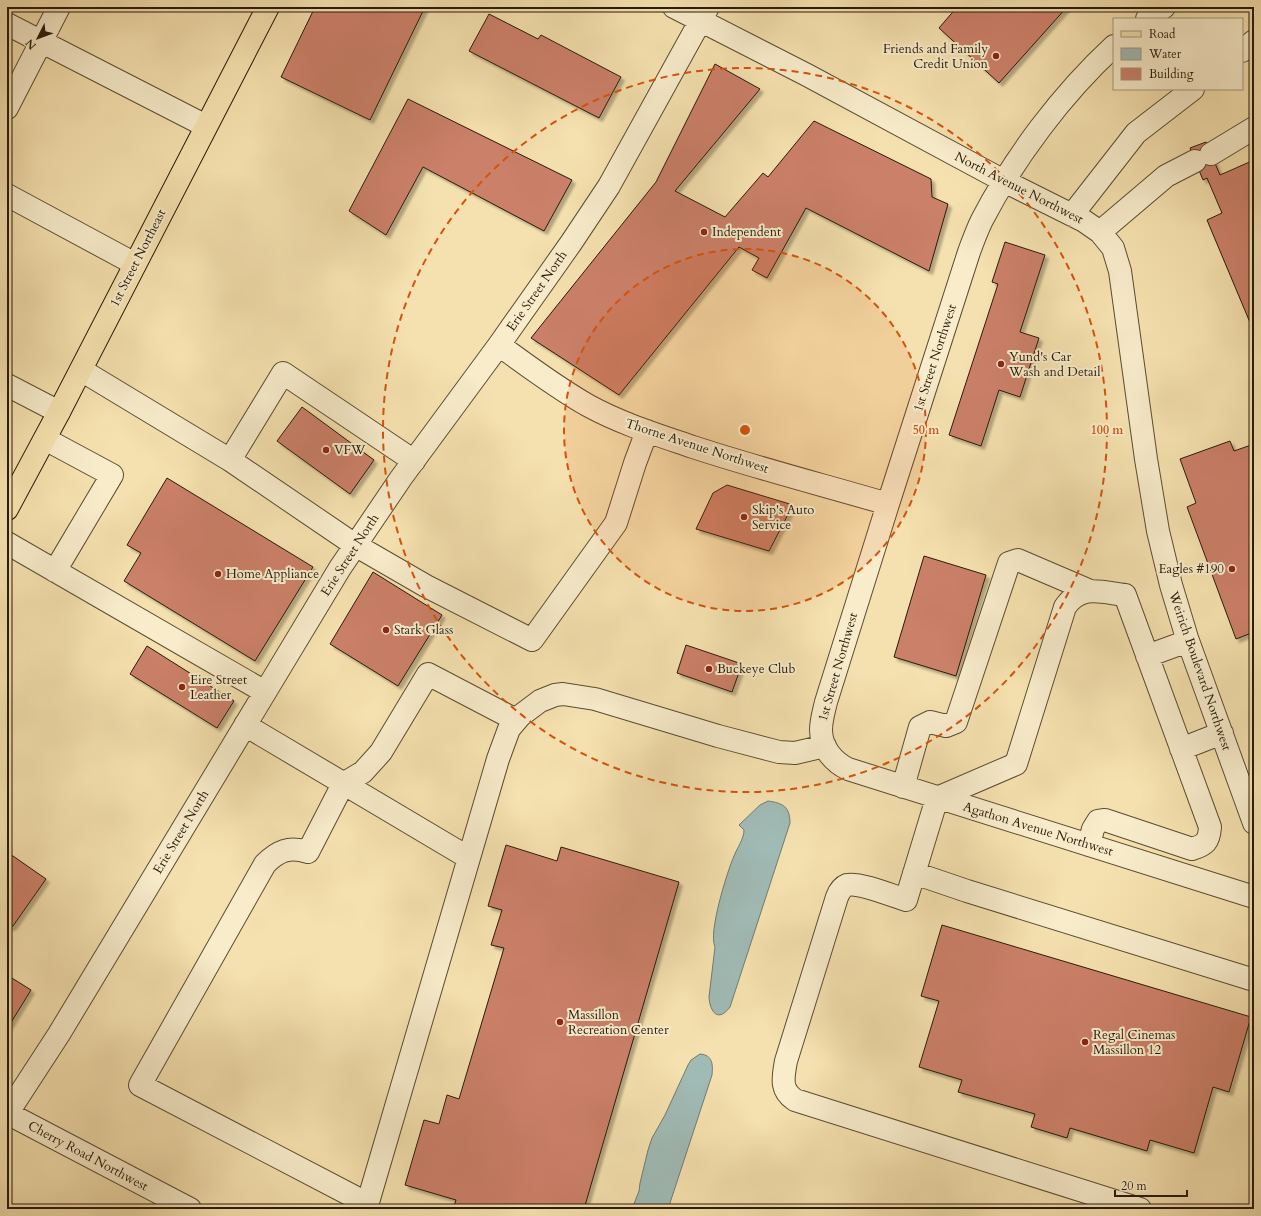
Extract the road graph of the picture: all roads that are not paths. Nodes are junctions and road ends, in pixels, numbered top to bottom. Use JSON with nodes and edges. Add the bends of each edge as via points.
{"nodes":[{"id":1,"x":59,"y":7,"type":"edge"},
{"id":2,"x":268,"y":7,"type":"edge"},
{"id":3,"x":674,"y":7,"type":"edge"},
{"id":4,"x":1164,"y":7,"type":"edge"},
{"id":5,"x":704,"y":14,"type":"edge"},
{"id":6,"x":1148,"y":18,"type":"edge"},
{"id":7,"x":7,"y":24,"type":"edge"},
{"id":8,"x":42,"y":42,"type":"junction"},
{"id":9,"x":1254,"y":42,"type":"edge"},
{"id":10,"x":1113,"y":47,"type":"edge"},
{"id":11,"x":1243,"y":50,"type":"edge"},
{"id":12,"x":1192,"y":90,"type":"edge"},
{"id":13,"x":7,"y":108,"type":"edge"},
{"id":14,"x":206,"y":126,"type":"junction"},
{"id":15,"x":1254,"y":128,"type":"edge"},
{"id":16,"x":1004,"y":181,"type":"junction"},
{"id":17,"x":7,"y":195,"type":"edge"},
{"id":18,"x":1072,"y":215,"type":"junction"},
{"id":19,"x":1100,"y":232,"type":"junction"},
{"id":20,"x":135,"y":264,"type":"junction"},
{"id":21,"x":499,"y":345,"type":"junction"},
{"id":22,"x":81,"y":370,"type":"junction"},
{"id":23,"x":7,"y":384,"type":"edge"},
{"id":24,"x":59,"y":412,"type":"junction"},
{"id":25,"x":647,"y":431,"type":"junction"},
{"id":26,"x":45,"y":439,"type":"junction"},
{"id":27,"x":230,"y":460,"type":"junction"},
{"id":28,"x":414,"y":461,"type":"junction"},
{"id":29,"x":1152,"y":493,"type":"joint"},
{"id":30,"x":888,"y":504,"type":"junction"},
{"id":31,"x":7,"y":509,"type":"edge"},
{"id":32,"x":7,"y":543,"type":"edge"},
{"id":33,"x":356,"y":545,"type":"junction"},
{"id":34,"x":55,"y":571,"type":"junction"},
{"id":35,"x":1088,"y":590,"type":"junction"},
{"id":36,"x":1188,"y":641,"type":"junction"},
{"id":37,"x":1147,"y":656,"type":"junction"},
{"id":38,"x":265,"y":692,"type":"junction"},
{"id":39,"x":516,"y":720,"type":"junction"},
{"id":40,"x":245,"y":725,"type":"junction"},
{"id":41,"x":1222,"y":733,"type":"junction"},
{"id":42,"x":826,"y":749,"type":"junction"},
{"id":43,"x":1181,"y":749,"type":"junction"},
{"id":44,"x":343,"y":784,"type":"junction"},
{"id":45,"x":902,"y":787,"type":"junction"},
{"id":46,"x":937,"y":798,"type":"junction"},
{"id":47,"x":1254,"y":822,"type":"edge"},
{"id":48,"x":1089,"y":845,"type":"junction"},
{"id":49,"x":469,"y":858,"type":"junction"},
{"id":50,"x":914,"y":873,"type":"junction"},
{"id":51,"x":1254,"y":897,"type":"edge"},
{"id":52,"x":1254,"y":980,"type":"edge"},
{"id":53,"x":7,"y":1114,"type":"edge"},
{"id":54,"x":367,"y":1207,"type":"edge"},
{"id":55,"x":190,"y":1209,"type":"edge"},
{"id":56,"x":1140,"y":1209,"type":"edge"}],
"edges":[{"from":1,"to":8,"type":"street"},
{"from":2,"to":14,"type":"main road","name":"1st Street Northeast"},
{"from":3,"to":5,"type":"street","name":"North Avenue Northwest"},
{"from":4,"to":6,"type":"street"},
{"from":5,"to":16,"type":"street","name":"North Avenue Northwest","via":[[807,75]]},
{"from":5,"to":21,"type":"street","name":"Erie Street North","via":[[609,186]]},
{"from":7,"to":8,"type":"street"},
{"from":8,"to":13,"type":"street"},
{"from":8,"to":14,"type":"street"},
{"from":9,"to":11,"type":"street"},
{"from":10,"to":16,"type":"street","name":"1st Street Northwest","via":[[1074,86]]},
{"from":12,"to":18,"type":"street","via":[[1136,133]]},
{"from":14,"to":20,"type":"main road","name":"1st Street Northeast"},
{"from":15,"to":19,"type":"street","via":[[1166,176]]},
{"from":16,"to":18,"type":"street","name":"North Avenue Northwest"},
{"from":16,"to":30,"type":"street","name":"1st Street Northwest","via":[[981,222],[969,252]]},
{"from":17,"to":20,"type":"street"},
{"from":18,"to":19,"type":"street","name":"North Avenue Northwest"},
{"from":19,"to":29,"type":"street","name":"North Avenue Northwest","via":[[1113,248],[1120,271]]},
{"from":20,"to":22,"type":"main road","name":"1st Street Northeast"},
{"from":21,"to":25,"type":"street","name":"Thorne Avenue Northwest","via":[[590,406]]},
{"from":21,"to":28,"type":"street","name":"Erie Street North"},
{"from":22,"to":24,"type":"main road","name":"1st Street Northeast"},
{"from":22,"to":27,"type":"street"},
{"from":23,"to":24,"type":"street"},
{"from":24,"to":26,"type":"main road","name":"1st Street Northeast"},
{"from":25,"to":30,"type":"street","name":"Thorne Avenue Northwest","via":[[725,458]]},
{"from":25,"to":33,"type":"street","via":[[616,523],[532,640],[426,586]]},
{"from":26,"to":31,"type":"main road","name":"1st Street Northeast"},
{"from":26,"to":34,"type":"street","via":[[112,476]]},
{"from":27,"to":28,"type":"street","via":[[283,373]]},
{"from":27,"to":33,"type":"street"},
{"from":28,"to":33,"type":"street","name":"Erie Street North"},
{"from":29,"to":36,"type":"street","name":"Weirich Boulevard Northwest","via":[[1171,585]]},
{"from":30,"to":42,"type":"street","name":"1st Street Northwest","via":[[826,702],[821,728]]},
{"from":32,"to":34,"type":"street"},
{"from":33,"to":38,"type":"street","name":"Erie Street North"},
{"from":34,"to":38,"type":"street"},
{"from":35,"to":37,"type":"street","via":[[1125,595]]},
{"from":35,"to":45,"type":"street","via":[[1018,560],[1009,563],[956,722],[946,726],[930,722],[920,727]]},
{"from":35,"to":46,"type":"street","via":[[1070,600],[1064,607],[1016,764]]},
{"from":36,"to":37,"type":"street"},
{"from":36,"to":41,"type":"street","name":"Weirich Boulevard Northwest"},
{"from":37,"to":43,"type":"street"},
{"from":38,"to":40,"type":"street","name":"Erie Street North"},
{"from":39,"to":42,"type":"street","via":[[540,700],[563,694],[595,699],[778,752],[795,753]]},
{"from":39,"to":44,"type":"street","via":[[428,674],[382,752],[363,772]]},
{"from":39,"to":49,"type":"street","via":[[509,730],[498,759]]},
{"from":40,"to":44,"type":"street"},
{"from":40,"to":53,"type":"street","name":"Erie Street North","via":[[59,1034]]},
{"from":41,"to":43,"type":"street"},
{"from":41,"to":47,"type":"street","name":"Weirich Boulevard Northwest"},
{"from":42,"to":45,"type":"street","name":"Agathon Avenue Northwest","via":[[844,768]]},
{"from":43,"to":48,"type":"street","via":[[1210,827],[1210,837],[1203,845],[1192,849],[1105,820],[1098,821]]},
{"from":44,"to":49,"type":"street"},
{"from":44,"to":54,"type":"street","via":[[308,852],[293,849],[280,852],[260,870],[140,1084]]},
{"from":45,"to":46,"type":"street","name":"Agathon Avenue Northwest"},
{"from":46,"to":48,"type":"street","name":"Agathon Avenue Northwest"},
{"from":46,"to":50,"type":"street"},
{"from":48,"to":51,"type":"street","name":"Agathon Avenue Northwest"},
{"from":49,"to":54,"type":"street"},
{"from":50,"to":52,"type":"street","via":[[974,894]]},
{"from":50,"to":56,"type":"street","via":[[906,900],[860,885],[852,884],[840,890],[786,1062],[784,1081],[789,1096],[819,1108]]},
{"from":53,"to":55,"type":"street","name":"Cherry Road Northwest"}]}
